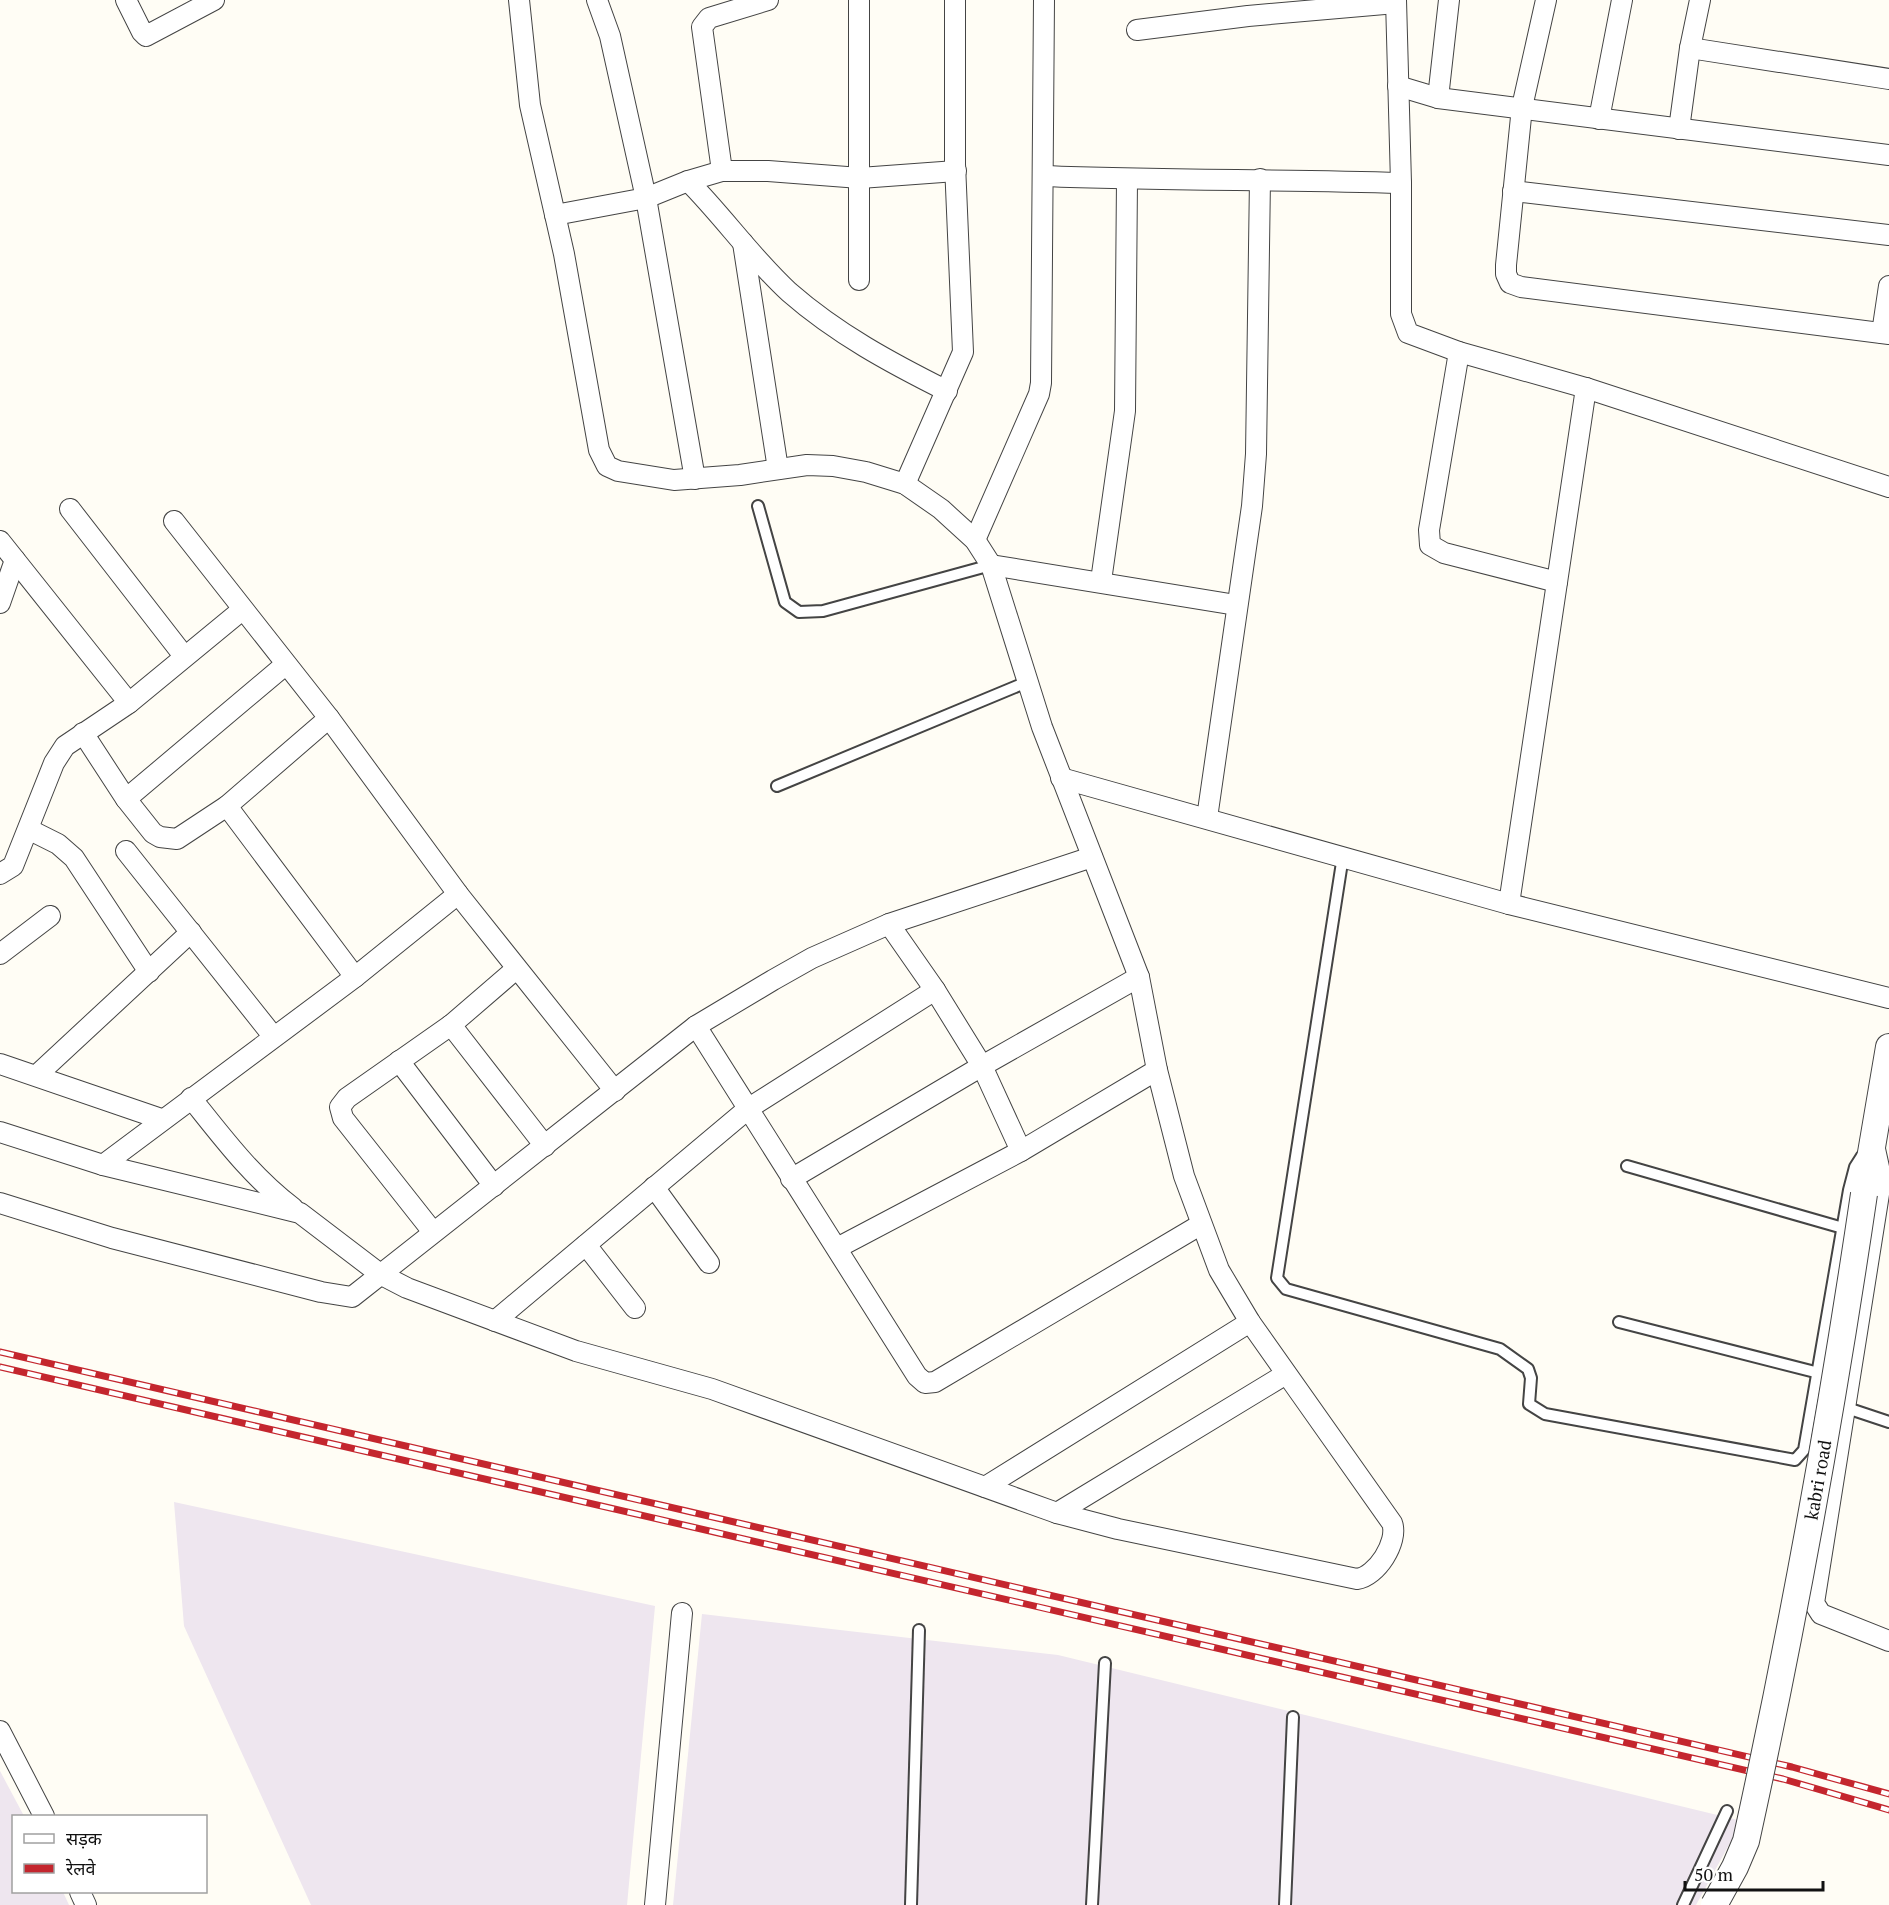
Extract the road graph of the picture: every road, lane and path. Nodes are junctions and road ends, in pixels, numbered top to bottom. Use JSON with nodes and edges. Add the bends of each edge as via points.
{"nodes":[{"id":1,"x":126,"y":0,"type":"edge"},
{"id":2,"x":214,"y":0,"type":"edge"},
{"id":3,"x":519,"y":0,"type":"edge"},
{"id":4,"x":597,"y":0,"type":"edge"},
{"id":5,"x":768,"y":0,"type":"edge"},
{"id":6,"x":859,"y":0,"type":"edge"},
{"id":7,"x":956,"y":0,"type":"edge"},
{"id":8,"x":1044,"y":0,"type":"edge"},
{"id":9,"x":1449,"y":0,"type":"edge"},
{"id":10,"x":1546,"y":0,"type":"edge"},
{"id":11,"x":1622,"y":0,"type":"edge"},
{"id":12,"x":1700,"y":0,"type":"edge"},
{"id":13,"x":1396,"y":2,"type":"edge"},
{"id":14,"x":1246,"y":8,"type":"edge"},
{"id":15,"x":1137,"y":30,"type":"dead end"},
{"id":16,"x":1690,"y":48,"type":"junction"},
{"id":17,"x":1889,"y":79,"type":"edge"},
{"id":18,"x":1398,"y":86,"type":"junction"},
{"id":19,"x":1438,"y":98,"type":"junction"},
{"id":20,"x":1522,"y":107,"type":"junction"},
{"id":21,"x":1599,"y":119,"type":"junction"},
{"id":22,"x":1679,"y":129,"type":"junction"},
{"id":23,"x":1889,"y":155,"type":"edge"},
{"id":24,"x":722,"y":171,"type":"junction"},
{"id":25,"x":956,"y":171,"type":"junction"},
{"id":26,"x":1044,"y":176,"type":"junction"},
{"id":27,"x":860,"y":178,"type":"junction"},
{"id":28,"x":1260,"y":179,"type":"junction"},
{"id":29,"x":1127,"y":180,"type":"junction"},
{"id":30,"x":688,"y":181,"type":"junction"},
{"id":31,"x":1401,"y":183,"type":"junction"},
{"id":32,"x":1514,"y":192,"type":"junction"},
{"id":33,"x":646,"y":198,"type":"junction"},
{"id":34,"x":555,"y":215,"type":"junction"},
{"id":35,"x":1889,"y":234,"type":"edge"},
{"id":36,"x":743,"y":243,"type":"junction"},
{"id":37,"x":859,"y":280,"type":"dead end"},
{"id":38,"x":1889,"y":286,"type":"edge"},
{"id":39,"x":1886,"y":333,"type":"edge"},
{"id":40,"x":1459,"y":352,"type":"junction"},
{"id":41,"x":1586,"y":388,"type":"junction"},
{"id":42,"x":947,"y":391,"type":"junction"},
{"id":43,"x":778,"y":469,"type":"junction"},
{"id":44,"x":694,"y":479,"type":"junction"},
{"id":45,"x":905,"y":484,"type":"junction"},
{"id":46,"x":1889,"y":487,"type":"edge"},
{"id":47,"x":758,"y":506,"type":"dead end"},
{"id":48,"x":70,"y":508,"type":"dead end"},
{"id":49,"x":174,"y":521,"type":"dead end"},
{"id":50,"x":975,"y":540,"type":"junction"},
{"id":51,"x":0,"y":541,"type":"edge"},
{"id":52,"x":15,"y":560,"type":"junction"},
{"id":53,"x":991,"y":565,"type":"junction"},
{"id":54,"x":1101,"y":581,"type":"junction"},
{"id":55,"x":1557,"y":582,"type":"junction"},
{"id":56,"x":0,"y":603,"type":"edge"},
{"id":57,"x":1236,"y":605,"type":"junction"},
{"id":58,"x":242,"y":610,"type":"junction"},
{"id":59,"x":184,"y":656,"type":"junction"},
{"id":60,"x":285,"y":665,"type":"junction"},
{"id":61,"x":1027,"y":682,"type":"junction"},
{"id":62,"x":129,"y":703,"type":"junction"},
{"id":63,"x":329,"y":718,"type":"junction"},
{"id":64,"x":82,"y":733,"type":"junction"},
{"id":65,"x":1061,"y":778,"type":"junction"},
{"id":66,"x":777,"y":786,"type":"dead end"},
{"id":67,"x":126,"y":799,"type":"junction"},
{"id":68,"x":227,"y":806,"type":"junction"},
{"id":69,"x":1207,"y":818,"type":"junction"},
{"id":70,"x":30,"y":830,"type":"junction"},
{"id":71,"x":126,"y":851,"type":"dead end"},
{"id":72,"x":1092,"y":856,"type":"junction"},
{"id":73,"x":1342,"y":856,"type":"junction"},
{"id":74,"x":0,"y":874,"type":"edge"},
{"id":75,"x":458,"y":894,"type":"junction"},
{"id":76,"x":1509,"y":904,"type":"junction"},
{"id":77,"x":50,"y":916,"type":"dead end"},
{"id":78,"x":889,"y":924,"type":"junction"},
{"id":79,"x":191,"y":932,"type":"junction"},
{"id":80,"x":0,"y":954,"type":"edge"},
{"id":81,"x":516,"y":969,"type":"junction"},
{"id":82,"x":149,"y":972,"type":"junction"},
{"id":83,"x":355,"y":976,"type":"junction"},
{"id":84,"x":1139,"y":978,"type":"junction"},
{"id":85,"x":935,"y":990,"type":"junction"},
{"id":86,"x":1889,"y":998,"type":"edge"},
{"id":87,"x":451,"y":1025,"type":"junction"},
{"id":88,"x":696,"y":1026,"type":"junction"},
{"id":89,"x":273,"y":1036,"type":"junction"},
{"id":90,"x":1889,"y":1047,"type":"edge"},
{"id":91,"x":399,"y":1061,"type":"junction"},
{"id":92,"x":0,"y":1064,"type":"edge"},
{"id":93,"x":982,"y":1066,"type":"junction"},
{"id":94,"x":1157,"y":1070,"type":"junction"},
{"id":95,"x":37,"y":1075,"type":"junction"},
{"id":96,"x":615,"y":1090,"type":"junction"},
{"id":97,"x":191,"y":1098,"type":"junction"},
{"id":98,"x":749,"y":1108,"type":"junction"},
{"id":99,"x":161,"y":1119,"type":"junction"},
{"id":100,"x":0,"y":1132,"type":"edge"},
{"id":101,"x":1873,"y":1141,"type":"junction"},
{"id":102,"x":545,"y":1146,"type":"junction"},
{"id":103,"x":1021,"y":1150,"type":"junction"},
{"id":104,"x":103,"y":1165,"type":"junction"},
{"id":105,"x":1627,"y":1166,"type":"dead end"},
{"id":106,"x":791,"y":1179,"type":"junction"},
{"id":107,"x":494,"y":1186,"type":"junction"},
{"id":108,"x":654,"y":1187,"type":"junction"},
{"id":109,"x":0,"y":1203,"type":"edge"},
{"id":110,"x":300,"y":1213,"type":"junction"},
{"id":111,"x":1200,"y":1225,"type":"junction"},
{"id":112,"x":1843,"y":1228,"type":"junction"},
{"id":113,"x":434,"y":1233,"type":"junction"},
{"id":114,"x":585,"y":1245,"type":"junction"},
{"id":115,"x":837,"y":1248,"type":"junction"},
{"id":116,"x":709,"y":1263,"type":"dead end"},
{"id":117,"x":380,"y":1274,"type":"junction"},
{"id":118,"x":635,"y":1308,"type":"dead end"},
{"id":119,"x":495,"y":1321,"type":"junction"},
{"id":120,"x":1250,"y":1322,"type":"junction"},
{"id":121,"x":1618,"y":1322,"type":"dead end"},
{"id":122,"x":1819,"y":1373,"type":"junction"},
{"id":123,"x":1286,"y":1374,"type":"junction"},
{"id":124,"x":1844,"y":1407,"type":"junction"},
{"id":125,"x":1889,"y":1422,"type":"edge"},
{"id":126,"x":985,"y":1487,"type":"junction"},
{"id":127,"x":1057,"y":1513,"type":"junction"},
{"id":128,"x":682,"y":1613,"type":"dead end"},
{"id":129,"x":919,"y":1630,"type":"dead end"},
{"id":130,"x":1889,"y":1641,"type":"edge"},
{"id":131,"x":1105,"y":1663,"type":"dead end"},
{"id":132,"x":1293,"y":1717,"type":"dead end"},
{"id":133,"x":0,"y":1731,"type":"edge"},
{"id":134,"x":1726,"y":1811,"type":"dead end"},
{"id":135,"x":43,"y":1815,"type":"edge"},
{"id":136,"x":655,"y":1905,"type":"edge"},
{"id":137,"x":911,"y":1905,"type":"edge"},
{"id":138,"x":1092,"y":1905,"type":"edge"},
{"id":139,"x":1286,"y":1905,"type":"edge"},
{"id":140,"x":1683,"y":1905,"type":"edge"},
{"id":141,"x":1714,"y":1905,"type":"edge"}],
"edges":[{"from":1,"to":2,"type":"street","via":[[146,36]]},
{"from":3,"to":34,"type":"street","via":[[530,105]]},
{"from":4,"to":33,"type":"street","via":[[610,36]]},
{"from":5,"to":24,"type":"street","via":[[709,18],[702,27]]},
{"from":6,"to":27,"type":"street"},
{"from":7,"to":25,"type":"street"},
{"from":8,"to":26,"type":"street"},
{"from":9,"to":19,"type":"street"},
{"from":10,"to":20,"type":"street"},
{"from":11,"to":21,"type":"street"},
{"from":12,"to":16,"type":"street"},
{"from":13,"to":14,"type":"street"},
{"from":13,"to":18,"type":"street"},
{"from":14,"to":15,"type":"street"},
{"from":16,"to":17,"type":"street"},
{"from":16,"to":22,"type":"street"},
{"from":18,"to":19,"type":"street"},
{"from":18,"to":31,"type":"street"},
{"from":19,"to":20,"type":"street"},
{"from":20,"to":21,"type":"street"},
{"from":20,"to":32,"type":"street"},
{"from":21,"to":22,"type":"street"},
{"from":22,"to":23,"type":"street"},
{"from":24,"to":27,"type":"street"},
{"from":24,"to":30,"type":"street"},
{"from":25,"to":27,"type":"street"},
{"from":25,"to":42,"type":"street","via":[[964,342]]},
{"from":26,"to":29,"type":"street"},
{"from":26,"to":50,"type":"street","via":[[1039,394]]},
{"from":27,"to":37,"type":"street"},
{"from":28,"to":29,"type":"street"},
{"from":28,"to":31,"type":"street"},
{"from":28,"to":57,"type":"street","via":[[1256,454]]},
{"from":29,"to":54,"type":"street","via":[[1125,411]]},
{"from":30,"to":33,"type":"street"},
{"from":30,"to":36,"type":"street"},
{"from":31,"to":40,"type":"street","via":[[1403,324],[1408,333]]},
{"from":32,"to":35,"type":"street"},
{"from":32,"to":39,"type":"street","via":[[1506,268],[1507,277],[1514,284]]},
{"from":33,"to":34,"type":"street"},
{"from":33,"to":44,"type":"street"},
{"from":34,"to":44,"type":"street","via":[[601,456],[618,471],[674,480]]},
{"from":36,"to":42,"type":"street","via":[[789,292],[849,339]]},
{"from":36,"to":43,"type":"street"},
{"from":38,"to":39,"type":"street"},
{"from":40,"to":41,"type":"street"},
{"from":40,"to":55,"type":"street","via":[[1429,530],[1430,545],[1444,553]]},
{"from":41,"to":46,"type":"street"},
{"from":41,"to":55,"type":"street"},
{"from":42,"to":45,"type":"street"},
{"from":43,"to":44,"type":"street"},
{"from":43,"to":45,"type":"street","via":[[833,466]]},
{"from":45,"to":50,"type":"street"},
{"from":47,"to":53,"type":"lane","via":[[785,602],[799,612],[822,611]]},
{"from":48,"to":59,"type":"street"},
{"from":49,"to":58,"type":"street"},
{"from":50,"to":53,"type":"street"},
{"from":51,"to":52,"type":"street"},
{"from":52,"to":56,"type":"street"},
{"from":52,"to":62,"type":"street"},
{"from":53,"to":54,"type":"street"},
{"from":53,"to":61,"type":"street"},
{"from":54,"to":57,"type":"street"},
{"from":55,"to":76,"type":"street"},
{"from":57,"to":69,"type":"street"},
{"from":58,"to":59,"type":"street"},
{"from":58,"to":60,"type":"street"},
{"from":59,"to":62,"type":"street"},
{"from":60,"to":63,"type":"street"},
{"from":60,"to":67,"type":"street"},
{"from":61,"to":65,"type":"street"},
{"from":61,"to":66,"type":"lane"},
{"from":62,"to":64,"type":"street"},
{"from":63,"to":68,"type":"street"},
{"from":63,"to":75,"type":"street"},
{"from":64,"to":67,"type":"street"},
{"from":64,"to":70,"type":"street","via":[[58,754]]},
{"from":65,"to":69,"type":"street"},
{"from":65,"to":72,"type":"street"},
{"from":67,"to":68,"type":"street","via":[[153,833],[168,838],[185,835]]},
{"from":68,"to":83,"type":"street"},
{"from":69,"to":73,"type":"street"},
{"from":70,"to":74,"type":"street","via":[[13,866]]},
{"from":70,"to":82,"type":"street","via":[[58,844],[74,858]]},
{"from":71,"to":79,"type":"street"},
{"from":72,"to":78,"type":"street"},
{"from":72,"to":84,"type":"street"},
{"from":73,"to":76,"type":"street"},
{"from":73,"to":122,"type":"lane","via":[[1277,1278],[1280,1285],[1500,1349],[1528,1369],[1529,1404],[1545,1414],[1795,1460],[1804,1450]]},
{"from":75,"to":81,"type":"street"},
{"from":75,"to":83,"type":"street"},
{"from":76,"to":86,"type":"street"},
{"from":77,"to":80,"type":"street"},
{"from":78,"to":85,"type":"street"},
{"from":78,"to":88,"type":"street","via":[[813,958]]},
{"from":79,"to":82,"type":"street"},
{"from":79,"to":89,"type":"street"},
{"from":81,"to":87,"type":"street"},
{"from":81,"to":96,"type":"street"},
{"from":82,"to":95,"type":"street"},
{"from":83,"to":89,"type":"street"},
{"from":84,"to":93,"type":"street"},
{"from":84,"to":94,"type":"street"},
{"from":85,"to":93,"type":"street"},
{"from":85,"to":98,"type":"street"},
{"from":87,"to":91,"type":"street"},
{"from":87,"to":102,"type":"street"},
{"from":88,"to":96,"type":"street"},
{"from":88,"to":98,"type":"street"},
{"from":89,"to":97,"type":"street"},
{"from":90,"to":101,"type":"street","name":"kabri road"},
{"from":91,"to":107,"type":"street"},
{"from":91,"to":113,"type":"street","via":[[347,1098],[340,1113]]},
{"from":92,"to":95,"type":"street"},
{"from":93,"to":103,"type":"street"},
{"from":93,"to":106,"type":"street"},
{"from":94,"to":103,"type":"street"},
{"from":94,"to":111,"type":"street"},
{"from":95,"to":99,"type":"street"},
{"from":96,"to":102,"type":"street"},
{"from":97,"to":99,"type":"street"},
{"from":97,"to":110,"type":"street","via":[[236,1155],[271,1191]]},
{"from":98,"to":106,"type":"street"},
{"from":98,"to":108,"type":"street"},
{"from":99,"to":104,"type":"street"},
{"from":100,"to":104,"type":"street"},
{"from":101,"to":112,"type":"lane","via":[[1852,1175]]},
{"from":101,"to":124,"type":"street","via":[[1881,1182]]},
{"from":101,"to":141,"type":"street","name":"kabri road","bridge":true,"via":[[1788,1647],[1746,1841]]},
{"from":102,"to":107,"type":"street"},
{"from":103,"to":115,"type":"street"},
{"from":104,"to":110,"type":"street"},
{"from":105,"to":112,"type":"lane"},
{"from":106,"to":115,"type":"street"},
{"from":107,"to":113,"type":"street"},
{"from":108,"to":114,"type":"street"},
{"from":108,"to":116,"type":"street"},
{"from":109,"to":117,"type":"street","via":[[112,1238],[344,1297],[359,1294]]},
{"from":110,"to":117,"type":"street"},
{"from":111,"to":115,"type":"street","via":[[930,1383],[917,1376]]},
{"from":111,"to":120,"type":"street","via":[[1219,1270]]},
{"from":112,"to":122,"type":"lane"},
{"from":113,"to":117,"type":"street"},
{"from":114,"to":118,"type":"street"},
{"from":114,"to":119,"type":"street"},
{"from":117,"to":119,"type":"street"},
{"from":119,"to":126,"type":"street","via":[[576,1351],[712,1389]]},
{"from":120,"to":123,"type":"street"},
{"from":120,"to":126,"type":"street"},
{"from":121,"to":122,"type":"lane"},
{"from":123,"to":127,"type":"street"},
{"from":123,"to":127,"type":"street","via":[[1392,1523],[1390,1543],[1369,1576],[1350,1578]]},
{"from":124,"to":125,"type":"lane"},
{"from":124,"to":130,"type":"street","via":[[1814,1605],[1819,1613]]},
{"from":126,"to":127,"type":"street"},
{"from":128,"to":136,"type":"street"},
{"from":129,"to":137,"type":"lane"},
{"from":131,"to":138,"type":"lane"},
{"from":132,"to":139,"type":"lane"},
{"from":133,"to":135,"type":"street"},
{"from":134,"to":140,"type":"lane"}]}
